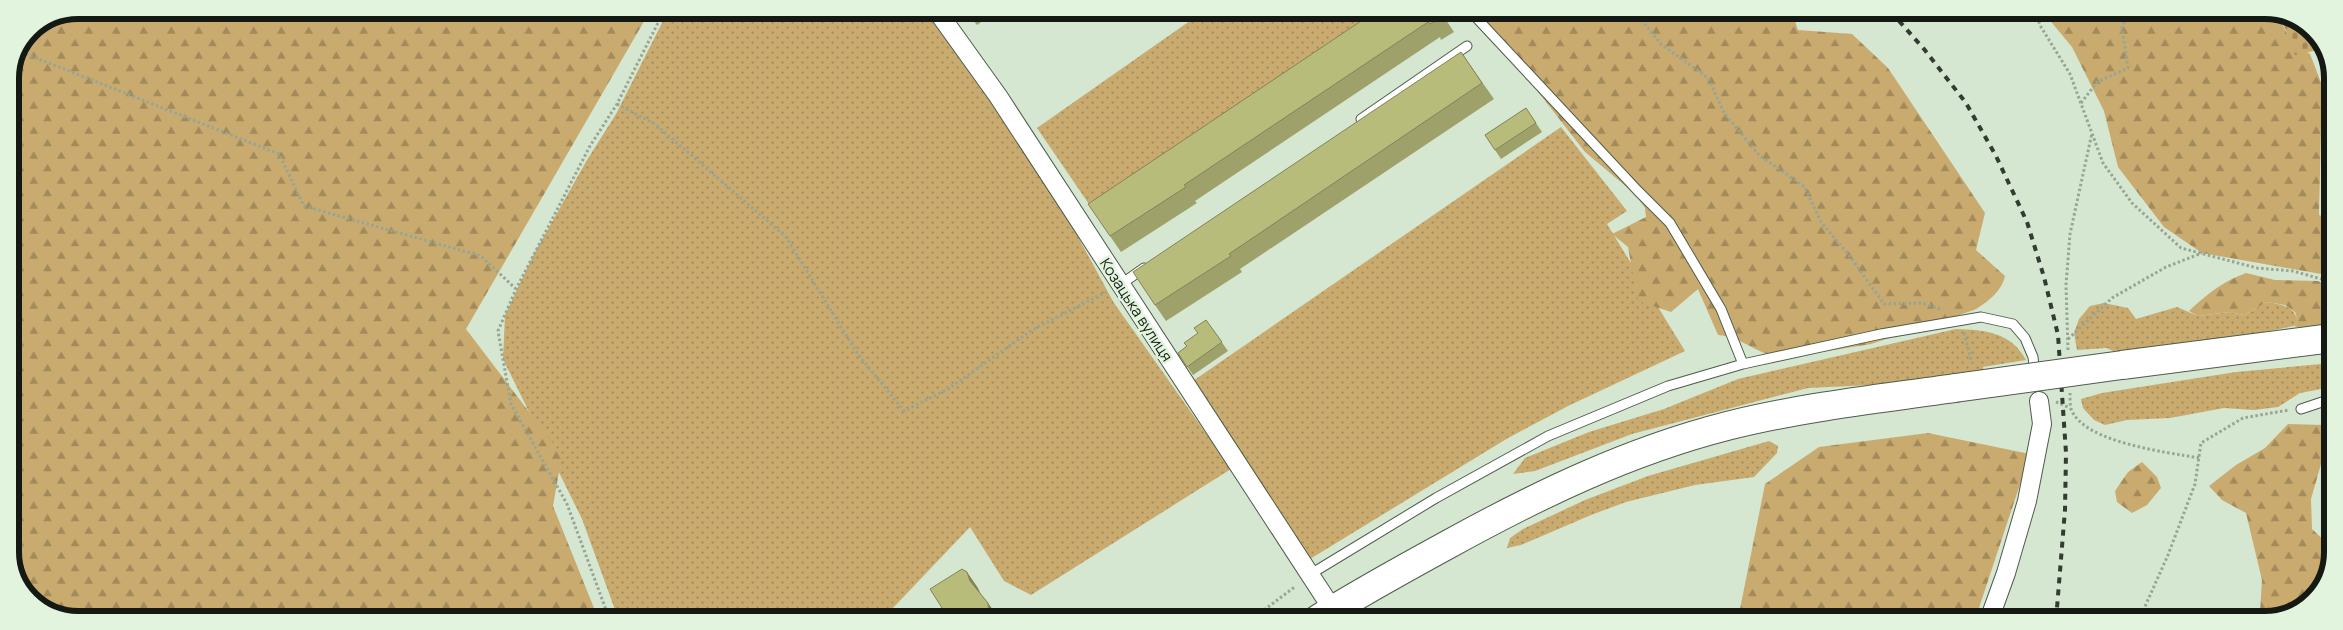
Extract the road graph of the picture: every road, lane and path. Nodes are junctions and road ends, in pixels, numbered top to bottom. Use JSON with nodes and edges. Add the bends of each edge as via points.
{"nodes":[{"id":1,"x":660,"y":19,"type":"edge"},
{"id":2,"x":943,"y":19,"type":"edge"},
{"id":3,"x":1477,"y":19,"type":"edge"},
{"id":4,"x":1641,"y":19,"type":"edge"},
{"id":5,"x":2038,"y":19,"type":"edge"},
{"id":6,"x":2125,"y":19,"type":"edge"},
{"id":7,"x":1467,"y":46,"type":"dead end"},
{"id":8,"x":24,"y":53,"type":"edge"},
{"id":9,"x":2081,"y":103,"type":"junction"},
{"id":10,"x":617,"y":104,"type":"junction"},
{"id":11,"x":1352,"y":126,"type":"edge"},
{"id":12,"x":2092,"y":133,"type":"junction"},
{"id":13,"x":2202,"y":253,"type":"junction"},
{"id":14,"x":1154,"y":261,"type":"edge"},
{"id":15,"x":2324,"y":280,"type":"edge"},
{"id":16,"x":1120,"y":285,"type":"junction"},
{"id":17,"x":516,"y":289,"type":"junction"},
{"id":18,"x":1965,"y":320,"type":"junction"},
{"id":19,"x":2324,"y":339,"type":"edge"},
{"id":20,"x":2068,"y":340,"type":"junction"},
{"id":21,"x":2069,"y":359,"type":"dead end"},
{"id":22,"x":1743,"y":364,"type":"junction"},
{"id":23,"x":1964,"y":380,"type":"junction"},
{"id":24,"x":2070,"y":389,"type":"dead end"},
{"id":25,"x":2039,"y":401,"type":"joint"},
{"id":26,"x":2324,"y":402,"type":"edge"},
{"id":27,"x":2301,"y":409,"type":"joint"},
{"id":28,"x":2199,"y":458,"type":"junction"},
{"id":29,"x":1310,"y":576,"type":"junction"},
{"id":30,"x":606,"y":611,"type":"edge"},
{"id":31,"x":1263,"y":611,"type":"edge"},
{"id":32,"x":1324,"y":611,"type":"edge"},
{"id":33,"x":1330,"y":611,"type":"edge"},
{"id":34,"x":1992,"y":611,"type":"edge"},
{"id":35,"x":2143,"y":611,"type":"edge"}],
"edges":[{"from":1,"to":10,"type":"path"},
{"from":2,"to":16,"type":"street","name":"Козацька вулиця","via":[[998,96]]},
{"from":3,"to":22,"type":"lane","via":[[1670,222],[1721,310]]},
{"from":4,"to":18,"type":"path","via":[[1661,44],[1708,78],[1724,113],[1759,155],[1805,187],[1821,222],[1884,304],[1922,303]]},
{"from":5,"to":9,"type":"path","via":[[2070,74]]},
{"from":6,"to":9,"type":"path","via":[[2122,27],[2128,68],[2097,82]]},
{"from":7,"to":11,"type":"lane"},
{"from":8,"to":17,"type":"path","via":[[279,154],[304,206],[481,256]]},
{"from":9,"to":12,"type":"path"},
{"from":10,"to":16,"type":"path","via":[[655,124],[786,237],[857,353],[904,411],[948,389],[1032,330]]},
{"from":10,"to":17,"type":"path","via":[[590,146]]},
{"from":12,"to":13,"type":"path","via":[[2103,163],[2132,204],[2181,248]]},
{"from":12,"to":20,"type":"path","via":[[2070,234],[2066,285]]},
{"from":13,"to":15,"type":"path","via":[[2256,268],[2293,271]]},
{"from":13,"to":20,"type":"path","via":[[2166,267],[2112,298]]},
{"from":14,"to":16,"type":"lane"},
{"from":16,"to":29,"type":"street","name":"Козацька вулиця"},
{"from":17,"to":30,"type":"path","via":[[498,331],[511,404],[567,504]]},
{"from":18,"to":22,"type":"lane","via":[[1881,334]]},
{"from":18,"to":23,"type":"path"},
{"from":18,"to":25,"type":"lane","via":[[1981,317],[2013,324],[2025,338],[2033,358]]},
{"from":19,"to":23,"type":"main road","bridge":true,"via":[[2122,365]]},
{"from":20,"to":21,"type":"path"},
{"from":22,"to":29,"type":"lane","via":[[1668,386],[1548,436],[1436,498]]},
{"from":23,"to":33,"type":"main road","via":[[1727,426],[1621,459],[1509,511]]},
{"from":24,"to":28,"type":"path","via":[[2071,408],[2080,421],[2117,442]]},
{"from":25,"to":34,"type":"street","via":[[2042,424],[2027,501]]},
{"from":26,"to":27,"type":"lane"},
{"from":27,"to":28,"type":"path","via":[[2243,418],[2201,443]]},
{"from":28,"to":35,"type":"path","via":[[2195,484]]},
{"from":29,"to":31,"type":"path"},
{"from":29,"to":32,"type":"street","name":"Козацька вулиця"}]}
